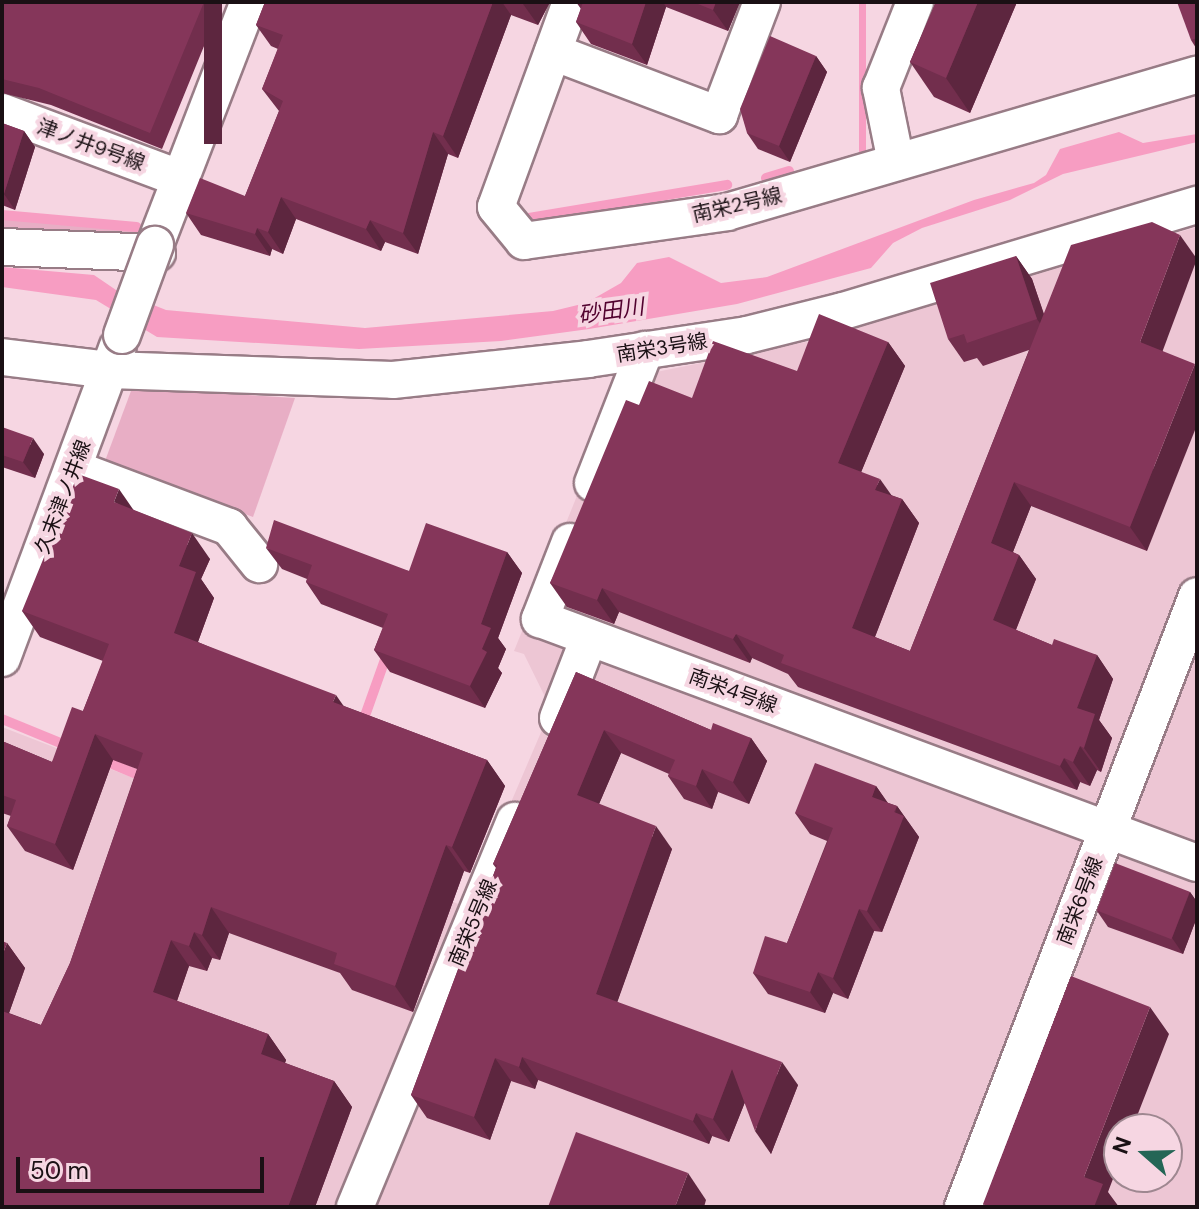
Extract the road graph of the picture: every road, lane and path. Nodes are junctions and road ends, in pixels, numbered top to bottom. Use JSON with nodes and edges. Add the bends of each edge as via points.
{"nodes":[{"id":1,"x":249,"y":2,"type":"edge"},
{"id":2,"x":571,"y":2,"type":"edge"},
{"id":3,"x":762,"y":2,"type":"edge"},
{"id":4,"x":915,"y":2,"type":"edge"},
{"id":5,"x":553,"y":52,"type":"junction"},
{"id":6,"x":1197,"y":75,"type":"edge"},
{"id":7,"x":2,"y":112,"type":"edge"},
{"id":8,"x":896,"y":162,"type":"junction"},
{"id":9,"x":181,"y":179,"type":"junction"},
{"id":10,"x":1197,"y":205,"type":"edge"},
{"id":11,"x":2,"y":247,"type":"edge"},
{"id":12,"x":156,"y":249,"type":"junction"},
{"id":13,"x":645,"y":350,"type":"junction"},
{"id":14,"x":2,"y":357,"type":"edge"},
{"id":15,"x":110,"y":370,"type":"junction"},
{"id":16,"x":75,"y":469,"type":"junction"},
{"id":17,"x":259,"y":564,"type":"dead end"},
{"id":18,"x":1197,"y":596,"type":"edge"},
{"id":19,"x":589,"y":638,"type":"junction"},
{"id":20,"x":2,"y":658,"type":"edge"},
{"id":21,"x":546,"y":746,"type":"edge"},
{"id":22,"x":528,"y":790,"type":"edge"},
{"id":23,"x":1108,"y":830,"type":"junction"},
{"id":24,"x":1197,"y":863,"type":"edge"},
{"id":25,"x":355,"y":1207,"type":"edge"},
{"id":26,"x":963,"y":1207,"type":"edge"}],
"edges":[{"from":1,"to":9,"type":"street"},
{"from":2,"to":5,"type":"street","name":"南栄2号線"},
{"from":3,"to":5,"type":"street","via":[[719,115]]},
{"from":4,"to":8,"type":"street","via":[[881,88]]},
{"from":5,"to":8,"type":"street","name":"南栄2号線","via":[[496,207],[524,241],[727,212]]},
{"from":6,"to":8,"type":"street","name":"南栄2号線"},
{"from":7,"to":9,"type":"street","name":"津ノ井9号線"},
{"from":9,"to":12,"type":"street"},
{"from":10,"to":13,"type":"street","name":"南栄3号線","via":[[843,311],[747,335]]},
{"from":11,"to":12,"type":"street"},
{"from":12,"to":15,"type":"street","name":"久末津ノ井線","bridge":true},
{"from":13,"to":15,"type":"street","name":"南栄3号線","via":[[393,380]]},
{"from":13,"to":19,"type":"street","name":"南栄4号線","via":[[540,619]]},
{"from":14,"to":15,"type":"street","name":"南栄3号線"},
{"from":15,"to":16,"type":"street","name":"久末津ノ井線"},
{"from":16,"to":17,"type":"street","via":[[229,527]]},
{"from":16,"to":20,"type":"street","name":"久末津ノ井線"},
{"from":18,"to":23,"type":"street","name":"南栄6号線"},
{"from":19,"to":21,"type":"street"},
{"from":19,"to":23,"type":"street","name":"南栄4号線"},
{"from":22,"to":25,"type":"street","name":"南栄5号線"},
{"from":23,"to":24,"type":"street","name":"南栄4号線"},
{"from":23,"to":26,"type":"street","name":"南栄6号線"}]}
